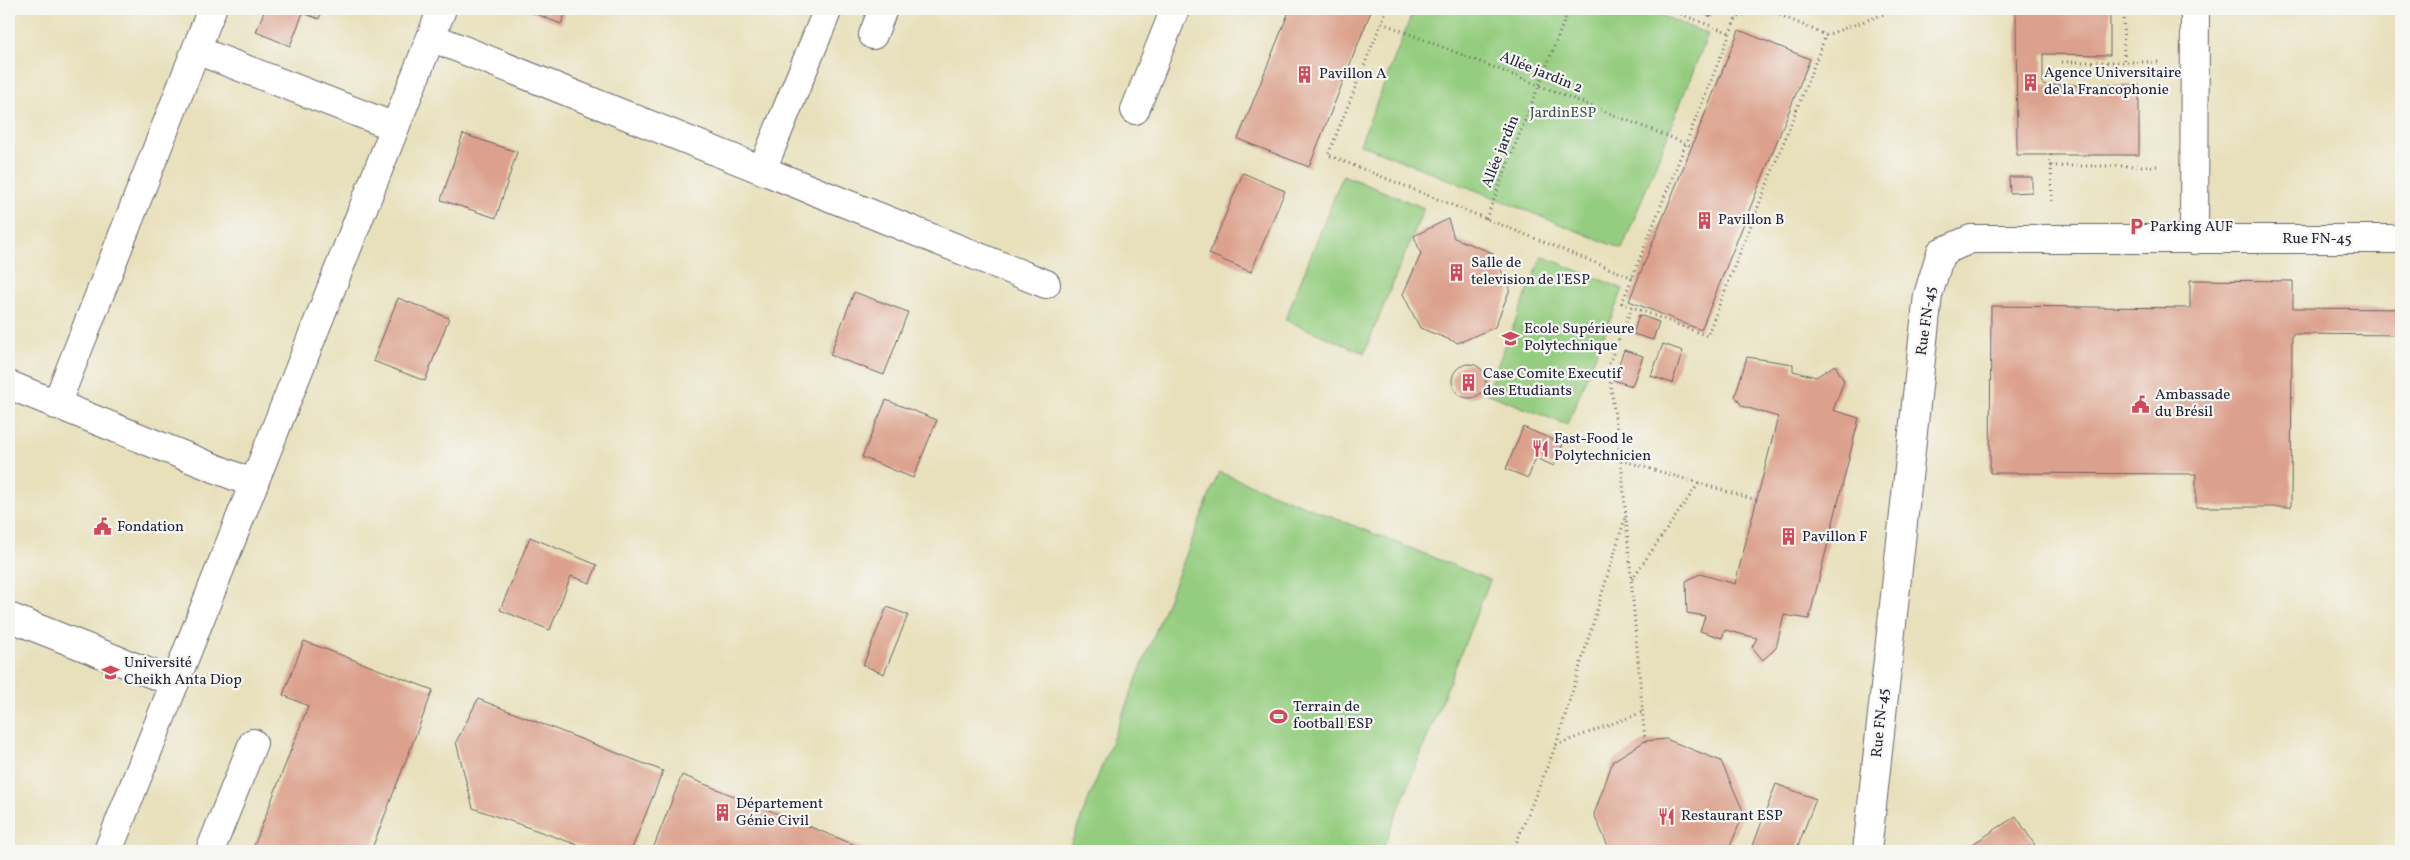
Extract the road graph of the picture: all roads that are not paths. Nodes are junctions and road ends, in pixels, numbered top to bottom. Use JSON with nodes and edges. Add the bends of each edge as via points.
{"nodes":[{"id":1,"x":212,"y":9,"type":"edge"},
{"id":2,"x":442,"y":9,"type":"edge"},
{"id":3,"x":828,"y":9,"type":"edge"},
{"id":4,"x":883,"y":9,"type":"edge"},
{"id":5,"x":1175,"y":9,"type":"edge"},
{"id":6,"x":2195,"y":9,"type":"edge"},
{"id":7,"x":873,"y":34,"type":"dead end"},
{"id":8,"x":431,"y":37,"type":"junction"},
{"id":9,"x":196,"y":50,"type":"junction"},
{"id":10,"x":1135,"y":110,"type":"dead end"},
{"id":11,"x":395,"y":127,"type":"junction"},
{"id":12,"x":762,"y":170,"type":"junction"},
{"id":13,"x":2401,"y":239,"type":"edge"},
{"id":14,"x":2194,"y":240,"type":"junction"},
{"id":15,"x":1046,"y":284,"type":"dead end"},
{"id":16,"x":9,"y":386,"type":"edge"},
{"id":17,"x":56,"y":405,"type":"junction"},
{"id":18,"x":254,"y":484,"type":"junction"},
{"id":19,"x":9,"y":617,"type":"edge"},
{"id":20,"x":175,"y":682,"type":"junction"},
{"id":21,"x":253,"y":743,"type":"dead end"},
{"id":22,"x":108,"y":851,"type":"edge"},
{"id":23,"x":210,"y":851,"type":"edge"},
{"id":24,"x":1867,"y":851,"type":"edge"}],
"edges":[{"from":1,"to":9,"type":"street"},
{"from":2,"to":8,"type":"street"},
{"from":3,"to":12,"type":"street"},
{"from":4,"to":7,"type":"street"},
{"from":5,"to":10,"type":"street"},
{"from":6,"to":14,"type":"street"},
{"from":8,"to":11,"type":"street"},
{"from":8,"to":12,"type":"street"},
{"from":9,"to":11,"type":"street"},
{"from":9,"to":17,"type":"street"},
{"from":11,"to":18,"type":"street"},
{"from":12,"to":15,"type":"street"},
{"from":13,"to":14,"type":"street","name":"Rue FN-45"},
{"from":14,"to":24,"type":"street","name":"Rue FN-45","via":[[1971,239],[1941,252],[1928,295]]},
{"from":16,"to":17,"type":"street"},
{"from":17,"to":18,"type":"street"},
{"from":18,"to":20,"type":"street"},
{"from":19,"to":20,"type":"street"},
{"from":20,"to":22,"type":"street"},
{"from":21,"to":23,"type":"street"}]}
